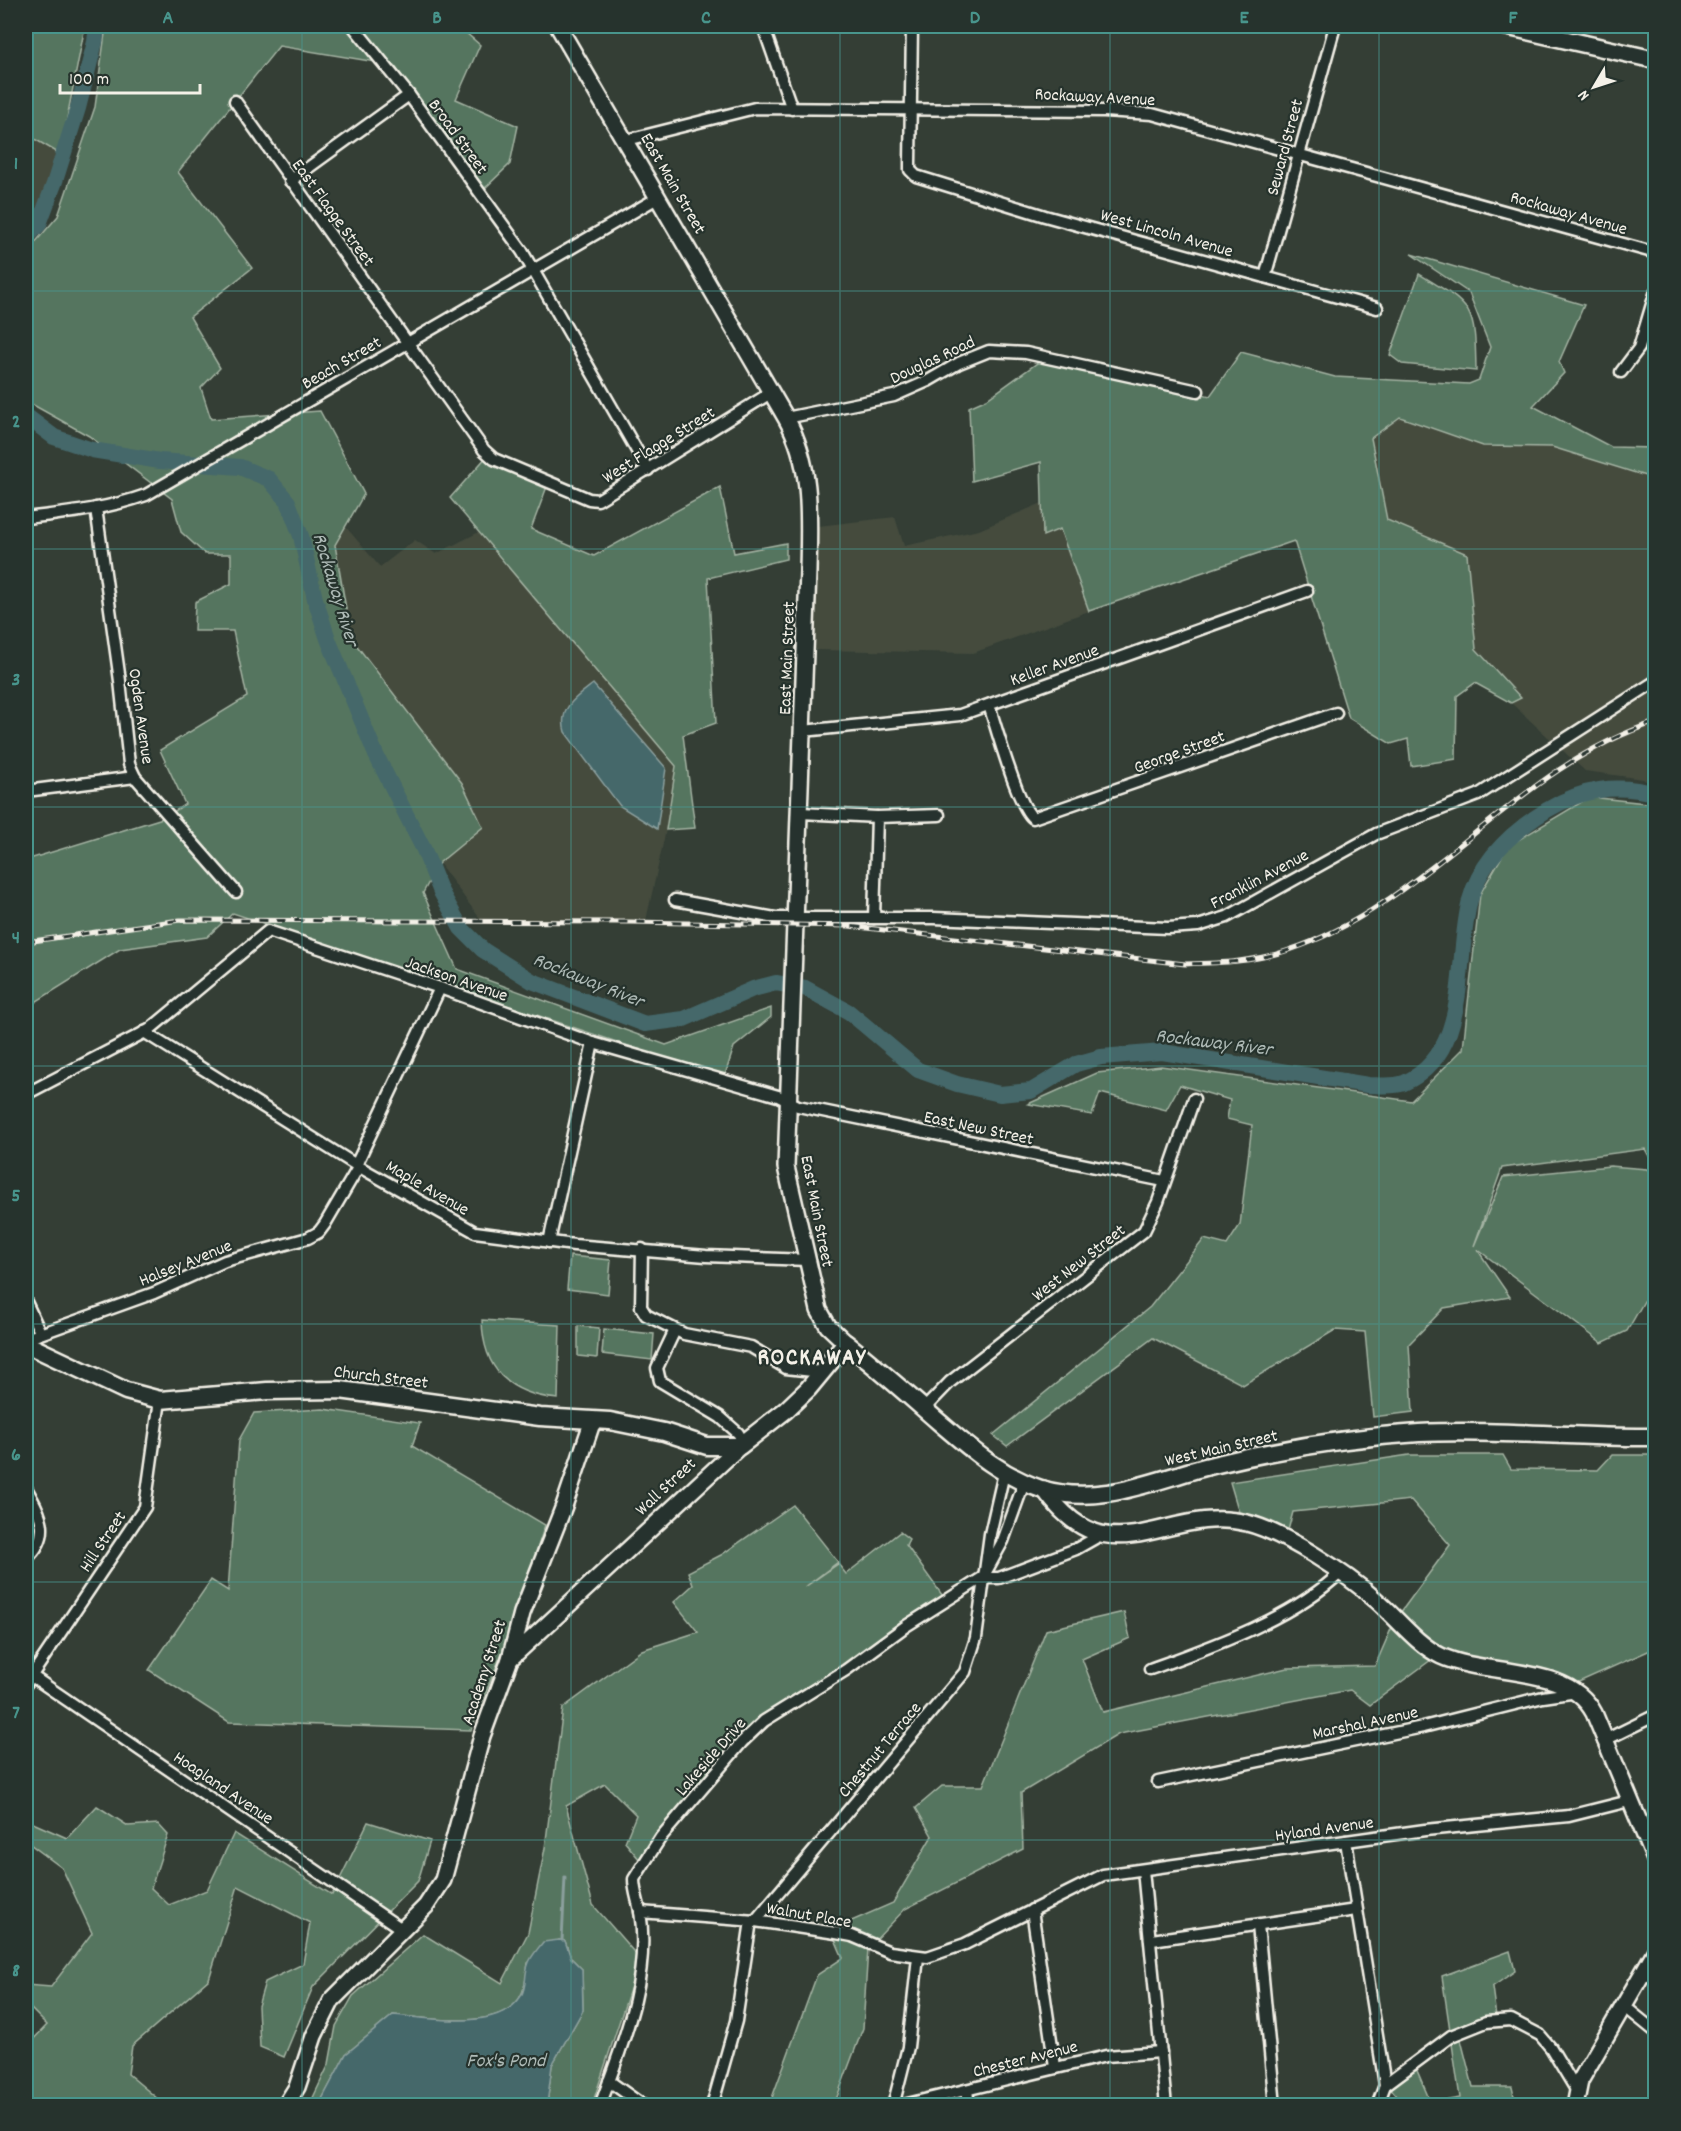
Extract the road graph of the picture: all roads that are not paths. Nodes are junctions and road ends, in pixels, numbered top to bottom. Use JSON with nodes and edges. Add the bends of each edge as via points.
{"nodes":[{"id":1,"x":353,"y":26,"type":"edge"},
{"id":2,"x":558,"y":26,"type":"edge"},
{"id":3,"x":762,"y":26,"type":"edge"},
{"id":4,"x":912,"y":26,"type":"edge"},
{"id":5,"x":1335,"y":26,"type":"edge"},
{"id":6,"x":1505,"y":26,"type":"edge"},
{"id":7,"x":1656,"y":60,"type":"edge"},
{"id":8,"x":409,"y":95,"type":"junction"},
{"id":9,"x":235,"y":101,"type":"dead end"},
{"id":10,"x":792,"y":109,"type":"junction"},
{"id":11,"x":908,"y":110,"type":"junction"},
{"id":12,"x":627,"y":141,"type":"junction"},
{"id":13,"x":1298,"y":153,"type":"junction"},
{"id":14,"x":290,"y":181,"type":"junction"},
{"id":15,"x":659,"y":197,"type":"junction"},
{"id":16,"x":1656,"y":253,"type":"edge"},
{"id":17,"x":533,"y":270,"type":"junction"},
{"id":18,"x":1265,"y":277,"type":"junction"},
{"id":19,"x":1656,"y":291,"type":"edge"},
{"id":20,"x":1377,"y":308,"type":"dead end"},
{"id":21,"x":407,"y":343,"type":"junction"},
{"id":22,"x":1621,"y":372,"type":"dead end"},
{"id":23,"x":1198,"y":391,"type":"dead end"},
{"id":24,"x":772,"y":392,"type":"junction"},
{"id":25,"x":786,"y":418,"type":"junction"},
{"id":26,"x":648,"y":470,"type":"junction"},
{"id":27,"x":96,"y":508,"type":"junction"},
{"id":28,"x":26,"y":518,"type":"edge"},
{"id":29,"x":1307,"y":591,"type":"dead end"},
{"id":30,"x":1656,"y":681,"type":"edge"},
{"id":31,"x":989,"y":705,"type":"junction"},
{"id":32,"x":1336,"y":712,"type":"dead end"},
{"id":33,"x":803,"y":731,"type":"junction"},
{"id":34,"x":135,"y":777,"type":"junction"},
{"id":35,"x":26,"y":791,"type":"edge"},
{"id":36,"x":801,"y":813,"type":"junction"},
{"id":37,"x":939,"y":815,"type":"dead end"},
{"id":38,"x":877,"y":817,"type":"junction"},
{"id":39,"x":236,"y":892,"type":"dead end"},
{"id":40,"x":675,"y":900,"type":"dead end"},
{"id":41,"x":795,"y":918,"type":"junction"},
{"id":42,"x":874,"y":918,"type":"junction"},
{"id":43,"x":440,"y":988,"type":"junction"},
{"id":44,"x":144,"y":1032,"type":"junction"},
{"id":45,"x":593,"y":1043,"type":"junction"},
{"id":46,"x":26,"y":1094,"type":"edge"},
{"id":47,"x":1194,"y":1099,"type":"dead end"},
{"id":48,"x":788,"y":1101,"type":"junction"},
{"id":49,"x":358,"y":1166,"type":"junction"},
{"id":50,"x":1164,"y":1181,"type":"junction"},
{"id":51,"x":549,"y":1242,"type":"junction"},
{"id":52,"x":642,"y":1249,"type":"junction"},
{"id":53,"x":807,"y":1260,"type":"junction"},
{"id":54,"x":26,"y":1302,"type":"edge"},
{"id":55,"x":675,"y":1330,"type":"junction"},
{"id":56,"x":40,"y":1332,"type":"junction"},
{"id":57,"x":26,"y":1342,"type":"edge"},
{"id":58,"x":846,"y":1342,"type":"junction"},
{"id":59,"x":821,"y":1372,"type":"junction"},
{"id":60,"x":160,"y":1400,"type":"junction"},
{"id":61,"x":924,"y":1408,"type":"junction"},
{"id":62,"x":593,"y":1420,"type":"junction"},
{"id":63,"x":1656,"y":1437,"type":"edge"},
{"id":64,"x":742,"y":1444,"type":"junction"},
{"id":65,"x":707,"y":1446,"type":"junction"},
{"id":66,"x":717,"y":1465,"type":"junction"},
{"id":67,"x":1004,"y":1473,"type":"junction"},
{"id":68,"x":1024,"y":1483,"type":"junction"},
{"id":69,"x":26,"y":1488,"type":"edge"},
{"id":70,"x":1044,"y":1490,"type":"junction"},
{"id":71,"x":1099,"y":1536,"type":"junction"},
{"id":72,"x":26,"y":1559,"type":"edge"},
{"id":73,"x":1340,"y":1573,"type":"junction"},
{"id":74,"x":982,"y":1578,"type":"junction"},
{"id":75,"x":521,"y":1618,"type":"junction"},
{"id":76,"x":545,"y":1627,"type":"junction"},
{"id":77,"x":510,"y":1659,"type":"junction"},
{"id":78,"x":1150,"y":1669,"type":"dead end"},
{"id":79,"x":27,"y":1677,"type":"edge"},
{"id":80,"x":1578,"y":1692,"type":"junction"},
{"id":81,"x":1656,"y":1715,"type":"edge"},
{"id":82,"x":1603,"y":1742,"type":"junction"},
{"id":83,"x":1158,"y":1782,"type":"dead end"},
{"id":84,"x":1629,"y":1801,"type":"junction"},
{"id":85,"x":1346,"y":1841,"type":"junction"},
{"id":86,"x":1656,"y":1862,"type":"edge"},
{"id":87,"x":1143,"y":1870,"type":"junction"},
{"id":88,"x":1032,"y":1910,"type":"junction"},
{"id":89,"x":1356,"y":1910,"type":"junction"},
{"id":90,"x":640,"y":1911,"type":"junction"},
{"id":91,"x":753,"y":1921,"type":"junction"},
{"id":92,"x":1258,"y":1925,"type":"junction"},
{"id":93,"x":404,"y":1930,"type":"junction"},
{"id":94,"x":1152,"y":1940,"type":"junction"},
{"id":95,"x":1656,"y":1950,"type":"edge"},
{"id":96,"x":918,"y":1957,"type":"junction"},
{"id":97,"x":1623,"y":2006,"type":"junction"},
{"id":98,"x":1656,"y":2032,"type":"edge"},
{"id":99,"x":1161,"y":2052,"type":"junction"},
{"id":100,"x":1055,"y":2067,"type":"junction"},
{"id":101,"x":609,"y":2080,"type":"junction"},
{"id":102,"x":1385,"y":2085,"type":"junction"},
{"id":103,"x":966,"y":2090,"type":"junction"},
{"id":104,"x":1576,"y":2099,"type":"edge"},
{"id":105,"x":285,"y":2106,"type":"edge"},
{"id":106,"x":600,"y":2106,"type":"edge"},
{"id":107,"x":644,"y":2106,"type":"edge"},
{"id":108,"x":712,"y":2106,"type":"edge"},
{"id":109,"x":893,"y":2106,"type":"edge"},
{"id":110,"x":899,"y":2106,"type":"edge"},
{"id":111,"x":969,"y":2106,"type":"edge"},
{"id":112,"x":1166,"y":2106,"type":"edge"},
{"id":113,"x":1275,"y":2106,"type":"edge"},
{"id":114,"x":1377,"y":2106,"type":"edge"}],
"edges":[{"from":1,"to":8,"type":"street","name":"Broad Street"},
{"from":2,"to":12,"type":"street","name":"East Main Street"},
{"from":3,"to":10,"type":"street"},
{"from":4,"to":11,"type":"street"},
{"from":5,"to":13,"type":"street","name":"Seward Street"},
{"from":6,"to":7,"type":"main road"},
{"from":8,"to":14,"type":"street"},
{"from":8,"to":17,"type":"street","name":"Broad Street"},
{"from":9,"to":14,"type":"street","name":"East Flagge Street"},
{"from":10,"to":11,"type":"street","name":"Rockaway Avenue"},
{"from":10,"to":12,"type":"street","name":"Rockaway Avenue","via":[[740,110]]},
{"from":11,"to":13,"type":"street","name":"Rockaway Avenue","via":[[1152,114]]},
{"from":11,"to":18,"type":"street","name":"West Lincoln Avenue","via":[[910,170],[916,177]]},
{"from":12,"to":15,"type":"street","name":"East Main Street"},
{"from":13,"to":16,"type":"street","name":"Rockaway Avenue"},
{"from":13,"to":18,"type":"street","name":"Seward Street"},
{"from":14,"to":21,"type":"street","name":"East Flagge Street"},
{"from":15,"to":17,"type":"street","name":"Beach Street"},
{"from":15,"to":24,"type":"street","name":"East Main Street"},
{"from":17,"to":21,"type":"street","name":"Beach Street"},
{"from":17,"to":26,"type":"street","name":"Broad Street"},
{"from":18,"to":20,"type":"street","name":"West Lincoln Avenue"},
{"from":19,"to":22,"type":"street","via":[[1639,348]]},
{"from":21,"to":26,"type":"street","name":"West Flagge Street","via":[[494,459],[595,500]]},
{"from":21,"to":27,"type":"street","name":"Beach Street","via":[[146,495]]},
{"from":23,"to":25,"type":"street","name":"Douglas Road","via":[[999,350],[973,356],[894,396]]},
{"from":24,"to":25,"type":"street","name":"East Main Street"},
{"from":24,"to":26,"type":"street","name":"West Flagge Street"},
{"from":25,"to":33,"type":"street","name":"East Main Street","via":[[801,449],[807,476]]},
{"from":27,"to":28,"type":"street","name":"Beach Street"},
{"from":27,"to":34,"type":"street","name":"Ogden Avenue","via":[[128,757]]},
{"from":29,"to":31,"type":"street","name":"Keller Avenue"},
{"from":30,"to":42,"type":"street","name":"Franklin Avenue","via":[[1485,790],[1376,834],[1246,908],[1210,923],[1168,928]]},
{"from":31,"to":32,"type":"street","name":"George Street","via":[[1020,796],[1032,818]]},
{"from":31,"to":33,"type":"street","name":"Keller Avenue","via":[[960,715]]},
{"from":33,"to":36,"type":"street","name":"East Main Street"},
{"from":34,"to":35,"type":"street"},
{"from":34,"to":39,"type":"street","name":"Ogden Avenue"},
{"from":36,"to":38,"type":"street"},
{"from":36,"to":41,"type":"street","name":"East Main Street"},
{"from":37,"to":38,"type":"street"},
{"from":38,"to":42,"type":"street"},
{"from":40,"to":41,"type":"street","name":"Franklin Avenue"},
{"from":41,"to":42,"type":"street","name":"Franklin Avenue"},
{"from":41,"to":48,"type":"street","name":"East Main Street"},
{"from":43,"to":44,"type":"street","name":"Jackson Avenue","via":[[268,931]]},
{"from":43,"to":45,"type":"street","name":"Jackson Avenue"},
{"from":43,"to":49,"type":"street","name":"Halsey Avenue"},
{"from":44,"to":46,"type":"street"},
{"from":44,"to":49,"type":"street","name":"Maple Avenue"},
{"from":45,"to":48,"type":"street","name":"Jackson Avenue"},
{"from":45,"to":51,"type":"street"},
{"from":47,"to":50,"type":"street","name":"West New Street"},
{"from":48,"to":50,"type":"street","name":"East New Street","via":[[979,1145]]},
{"from":48,"to":53,"type":"street","name":"East Main Street","via":[[786,1167]]},
{"from":49,"to":51,"type":"street","name":"Maple Avenue","via":[[465,1228]]},
{"from":49,"to":56,"type":"street","name":"Halsey Avenue","via":[[319,1232],[308,1238],[225,1261],[154,1293]]},
{"from":50,"to":61,"type":"street","name":"West New Street","via":[[1144,1231],[950,1382]]},
{"from":51,"to":52,"type":"street","name":"Maple Avenue"},
{"from":52,"to":53,"type":"street","name":"Maple Avenue"},
{"from":52,"to":55,"type":"street","via":[[643,1312]]},
{"from":53,"to":58,"type":"street","name":"East Main Street","via":[[823,1319]]},
{"from":54,"to":56,"type":"street"},
{"from":55,"to":59,"type":"street","via":[[751,1347],[786,1368]]},
{"from":55,"to":64,"type":"street","via":[[657,1368],[660,1381],[720,1417]]},
{"from":56,"to":57,"type":"street","name":"Halsey Avenue"},
{"from":57,"to":60,"type":"main road","name":"Church Street","via":[[126,1391]]},
{"from":58,"to":59,"type":"main road","name":"Wall Street"},
{"from":58,"to":61,"type":"main road","name":"West Main Street"},
{"from":59,"to":64,"type":"main road","name":"Wall Street","via":[[786,1410]]},
{"from":60,"to":62,"type":"main road","name":"Church Street","via":[[316,1388],[540,1417]]},
{"from":60,"to":79,"type":"street","name":"Hill Street","via":[[145,1507]]},
{"from":61,"to":67,"type":"main road","name":"West Main Street"},
{"from":62,"to":65,"type":"main road","name":"Church Street","via":[[646,1428]]},
{"from":62,"to":75,"type":"street","name":"Academy Street"},
{"from":63,"to":70,"type":"main road","name":"West Main Street","via":[[1449,1432],[1397,1435],[1214,1465],[1121,1493],[1086,1496]]},
{"from":64,"to":65,"type":"main road","name":"Church Street"},
{"from":64,"to":66,"type":"street","name":"Wall Street"},
{"from":65,"to":66,"type":"street"},
{"from":66,"to":76,"type":"street","name":"Wall Street"},
{"from":67,"to":68,"type":"main road","name":"West Main Street"},
{"from":67,"to":74,"type":"street","name":"Chestnut Terrace"},
{"from":68,"to":70,"type":"main road","name":"West Main Street"},
{"from":68,"to":74,"type":"street","name":"Chestnut Terrace","via":[[1003,1541]]},
{"from":69,"to":72,"type":"street","via":[[39,1512],[42,1528],[40,1542]]},
{"from":70,"to":71,"type":"street","via":[[1072,1520]]},
{"from":71,"to":73,"type":"street","via":[[1136,1534],[1214,1520],[1245,1522],[1282,1537]]},
{"from":71,"to":74,"type":"street","name":"Lakeside Drive","via":[[1076,1550],[999,1578]]},
{"from":73,"to":78,"type":"street","via":[[1321,1590],[1237,1637]]},
{"from":73,"to":80,"type":"street","via":[[1442,1656],[1555,1681]]},
{"from":74,"to":90,"type":"street","name":"Lakeside Drive","via":[[764,1721],[742,1742],[644,1859],[634,1879]]},
{"from":74,"to":91,"type":"street","name":"Chestnut Terrace","via":[[976,1638],[964,1672]]},
{"from":75,"to":76,"type":"street"},
{"from":75,"to":77,"type":"street","name":"Academy Street"},
{"from":76,"to":77,"type":"street","name":"Wall Street"},
{"from":77,"to":93,"type":"street","name":"Academy Street","via":[[482,1736],[443,1880]]},
{"from":79,"to":93,"type":"street","name":"Hoagland Avenue"},
{"from":80,"to":82,"type":"street","via":[[1588,1702]]},
{"from":80,"to":83,"type":"street","name":"Marshal Avenue"},
{"from":81,"to":82,"type":"street"},
{"from":82,"to":84,"type":"street"},
{"from":84,"to":85,"type":"street","name":"Hyland Avenue","via":[[1569,1816]]},
{"from":84,"to":86,"type":"street"},
{"from":85,"to":87,"type":"street","name":"Hyland Avenue"},
{"from":85,"to":89,"type":"street"},
{"from":87,"to":88,"type":"street","name":"Hyland Avenue","via":[[1103,1875]]},
{"from":87,"to":94,"type":"street"},
{"from":88,"to":96,"type":"street","name":"Walnut Place","via":[[944,1953]]},
{"from":88,"to":100,"type":"street"},
{"from":89,"to":92,"type":"street"},
{"from":89,"to":102,"type":"street"},
{"from":90,"to":91,"type":"street","name":"Walnut Place"},
{"from":90,"to":101,"type":"street","name":"Lakeside Drive","via":[[634,2004]]},
{"from":91,"to":96,"type":"street","name":"Walnut Place","via":[[836,1932],[890,1952]]},
{"from":91,"to":108,"type":"street","via":[[734,2029]]},
{"from":92,"to":94,"type":"street"},
{"from":92,"to":113,"type":"street"},
{"from":93,"to":105,"type":"street","name":"Academy Street","via":[[332,2000],[314,2036],[297,2087]]},
{"from":94,"to":99,"type":"street"},
{"from":95,"to":97,"type":"street"},
{"from":96,"to":109,"type":"street","via":[[908,2047]]},
{"from":97,"to":98,"type":"street"},
{"from":97,"to":104,"type":"street","via":[[1580,2080]]},
{"from":99,"to":100,"type":"street","name":"Chester Avenue","via":[[1106,2056]]},
{"from":99,"to":112,"type":"street"},
{"from":100,"to":103,"type":"street","name":"Chester Avenue"},
{"from":101,"to":106,"type":"street","name":"Lakeside Drive"},
{"from":101,"to":107,"type":"street"},
{"from":102,"to":104,"type":"street","via":[[1451,2036],[1486,2022],[1511,2020],[1540,2035],[1551,2048]]},
{"from":102,"to":114,"type":"street"},
{"from":103,"to":110,"type":"street","name":"Chester Avenue"},
{"from":103,"to":111,"type":"street"}]}
